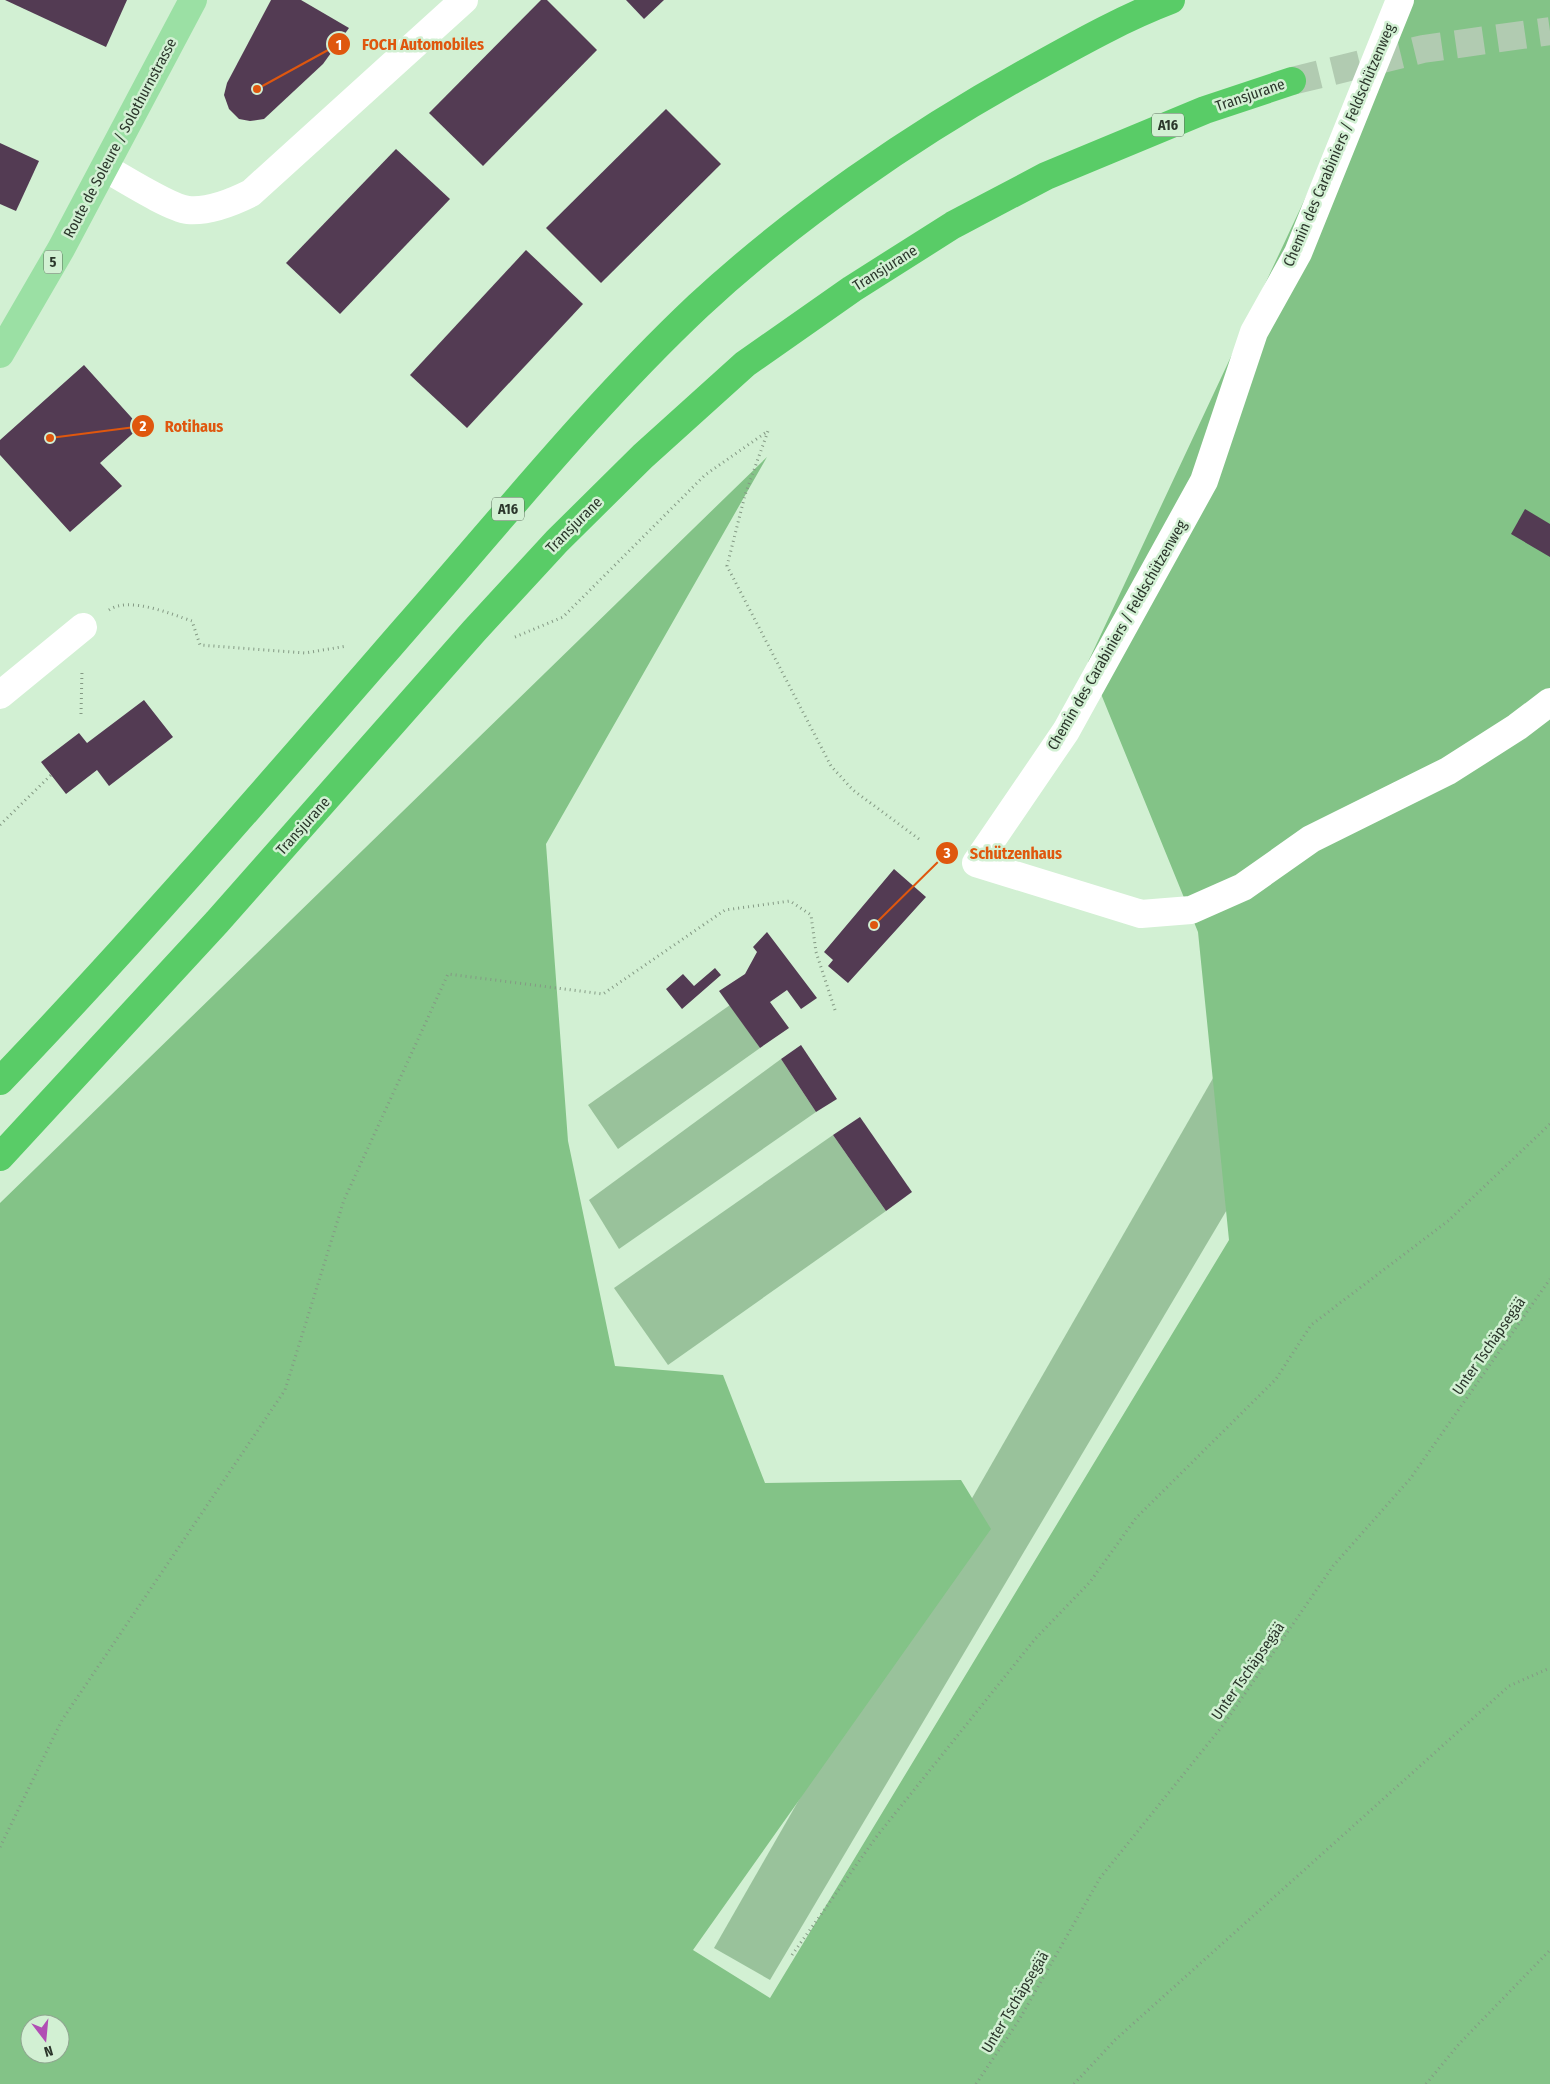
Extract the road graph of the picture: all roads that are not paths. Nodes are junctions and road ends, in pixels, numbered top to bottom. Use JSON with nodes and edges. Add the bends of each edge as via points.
{"nodes":[{"id":1,"x":193,"y":0,"type":"edge"},
{"id":2,"x":464,"y":0,"type":"edge"},
{"id":3,"x":1172,"y":0,"type":"edge"},
{"id":4,"x":1400,"y":0,"type":"edge"},
{"id":5,"x":1292,"y":81,"type":"tunnel mouth"},
{"id":6,"x":104,"y":168,"type":"junction"},
{"id":7,"x":0,"y":354,"type":"edge"},
{"id":8,"x":83,"y":627,"type":"road end"},
{"id":9,"x":0,"y":695,"type":"edge"},
{"id":10,"x":1550,"y":702,"type":"edge"},
{"id":11,"x":0,"y":1081,"type":"edge"},
{"id":12,"x":0,"y":1157,"type":"edge"}],
"edges":[{"from":1,"to":6,"type":"main road","name":"Route de Soleure / Solothurnstrasse","number":"5"},
{"from":2,"to":6,"type":"street","via":[[251,193],[232,203],[188,210]]},
{"from":3,"to":11,"type":"highway","number":"A16","via":[[1099,33],[973,102],[879,164],[789,230],[700,305],[588,418],[232,828]]},
{"from":4,"to":10,"type":"street","name":"Chemin des Carabiniers / Feldschützenweg","via":[[1298,253],[1254,332],[1204,482],[1066,731],[976,863],[1141,914],[1191,910],[1243,887],[1311,839],[1448,771],[1517,728]]},
{"from":5,"to":12,"type":"highway","name":"Transjurane","number":"A16","via":[[1205,110],[1046,176],[953,226],[852,289],[745,364],[643,456],[557,541],[217,922]]},
{"from":6,"to":7,"type":"main road","name":"Route de Soleure / Solothurnstrasse","number":"5"},
{"from":8,"to":9,"type":"street"}]}
